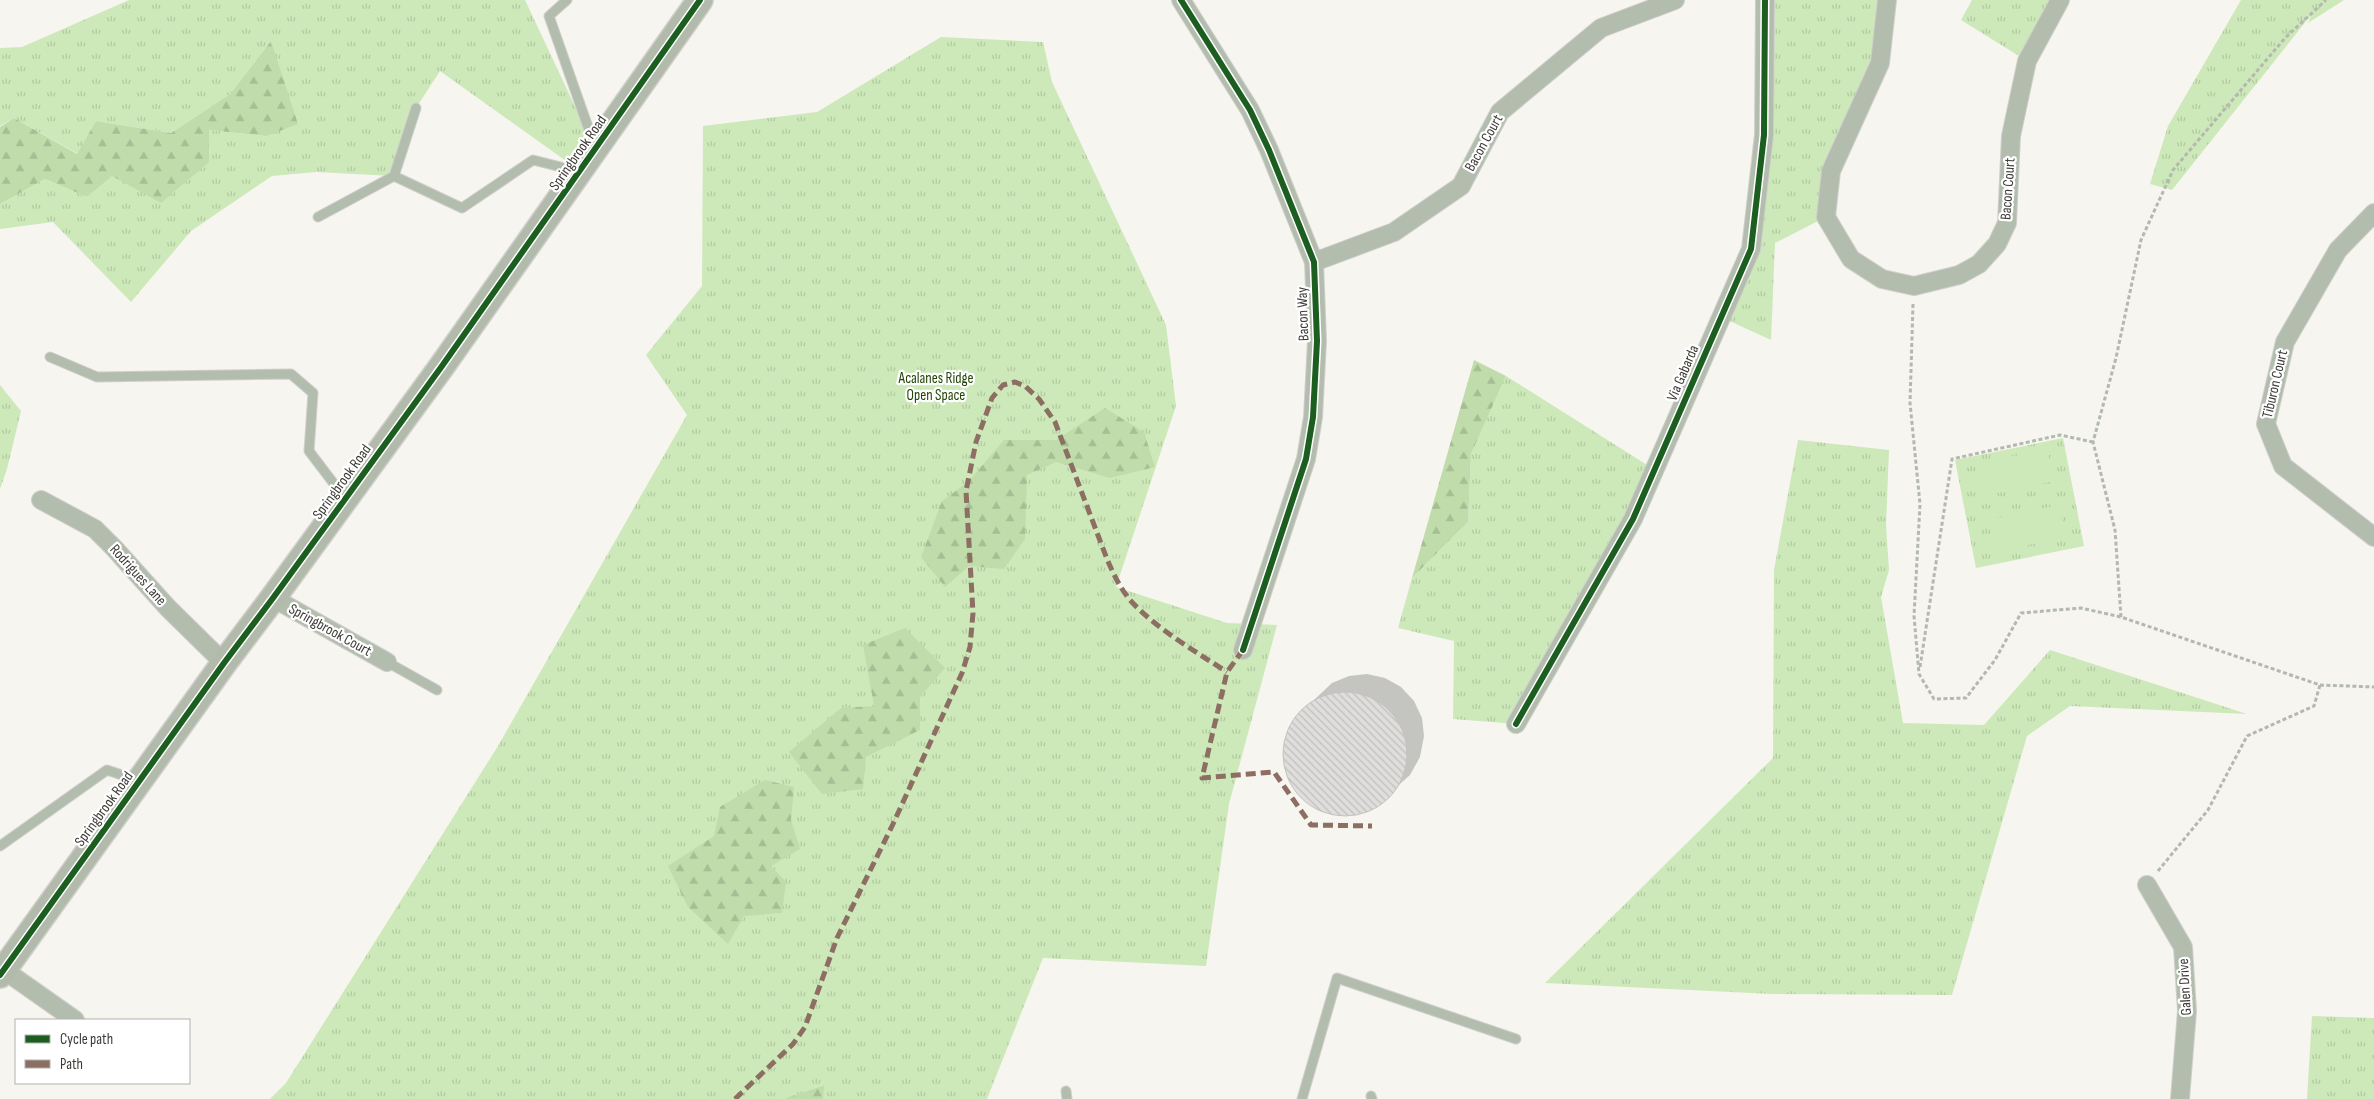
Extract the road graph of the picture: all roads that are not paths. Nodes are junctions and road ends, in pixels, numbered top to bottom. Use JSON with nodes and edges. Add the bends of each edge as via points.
{"nodes":[{"id":1,"x":567,"y":0,"type":"edge"},
{"id":2,"x":700,"y":0,"type":"edge"},
{"id":3,"x":1181,"y":0,"type":"edge"},
{"id":4,"x":1675,"y":0,"type":"edge"},
{"id":5,"x":1765,"y":0,"type":"edge"},
{"id":6,"x":1887,"y":0,"type":"edge"},
{"id":7,"x":2060,"y":0,"type":"edge"},
{"id":8,"x":416,"y":108,"type":"dead end"},
{"id":9,"x":596,"y":149,"type":"junction"},
{"id":10,"x":580,"y":171,"type":"junction"},
{"id":11,"x":394,"y":176,"type":"junction"},
{"id":12,"x":2374,"y":213,"type":"edge"},
{"id":13,"x":318,"y":217,"type":"dead end"},
{"id":14,"x":1314,"y":262,"type":"junction"},
{"id":15,"x":50,"y":357,"type":"dead end"},
{"id":16,"x":345,"y":499,"type":"junction"},
{"id":17,"x":41,"y":500,"type":"dead end"},
{"id":18,"x":2374,"y":537,"type":"edge"},
{"id":19,"x":273,"y":598,"type":"junction"},
{"id":20,"x":1243,"y":650,"type":"dead end"},
{"id":21,"x":387,"y":662,"type":"joint"},
{"id":22,"x":224,"y":663,"type":"junction"},
{"id":23,"x":437,"y":690,"type":"dead end"},
{"id":24,"x":1516,"y":724,"type":"dead end"},
{"id":25,"x":139,"y":781,"type":"junction"},
{"id":26,"x":0,"y":846,"type":"edge"},
{"id":27,"x":2147,"y":885,"type":"road end"},
{"id":28,"x":2,"y":972,"type":"edge"},
{"id":29,"x":73,"y":1019,"type":"edge"},
{"id":30,"x":1516,"y":1040,"type":"dead end"},
{"id":31,"x":1302,"y":1099,"type":"edge"},
{"id":32,"x":2180,"y":1099,"type":"edge"}],
"edges":[{"from":1,"to":9,"type":"lane","via":[[549,16]]},
{"from":2,"to":9,"type":"street","name":"Springbrook Road"},
{"from":3,"to":14,"type":"street","name":"Bacon Way","via":[[1250,110]]},
{"from":4,"to":14,"type":"street","name":"Bacon Court","via":[[1601,28],[1500,112],[1462,186],[1394,232]]},
{"from":5,"to":24,"type":"street","name":"Via Gabarda","via":[[1764,135],[1751,249],[1633,519]]},
{"from":6,"to":7,"type":"street","name":"Bacon Court","via":[[1880,64],[1831,171],[1826,217],[1851,259],[1882,279],[1914,286],[1959,275],[1979,264],[1997,244],[2007,223],[2010,136],[2027,61]]},
{"from":8,"to":11,"type":"lane"},
{"from":9,"to":10,"type":"street","name":"Springbrook Road"},
{"from":10,"to":11,"type":"lane","via":[[533,160],[462,208]]},
{"from":10,"to":16,"type":"street","name":"Springbrook Road"},
{"from":11,"to":13,"type":"lane"},
{"from":12,"to":18,"type":"street","name":"Tiburon Court","via":[[2338,250],[2285,342],[2266,424],[2283,466]]},
{"from":14,"to":20,"type":"street","name":"Bacon Way","via":[[1317,341],[1313,416],[1306,459]]},
{"from":15,"to":16,"type":"lane","via":[[98,377],[291,374],[313,393],[309,451]]},
{"from":16,"to":19,"type":"street","name":"Springbrook Road"},
{"from":17,"to":22,"type":"street","name":"Rodrigues Lane","via":[[95,529]]},
{"from":19,"to":21,"type":"street","name":"Springbrook Court"},
{"from":19,"to":22,"type":"street","name":"Springbrook Road"},
{"from":21,"to":23,"type":"lane"},
{"from":22,"to":25,"type":"street","name":"Springbrook Road"},
{"from":25,"to":26,"type":"lane","via":[[107,770]]},
{"from":25,"to":28,"type":"street","name":"Springbrook Road"},
{"from":27,"to":32,"type":"street","name":"Galen Drive","via":[[2183,947],[2188,1011]]},
{"from":28,"to":29,"type":"street"},
{"from":30,"to":31,"type":"lane","via":[[1337,978]]}]}
